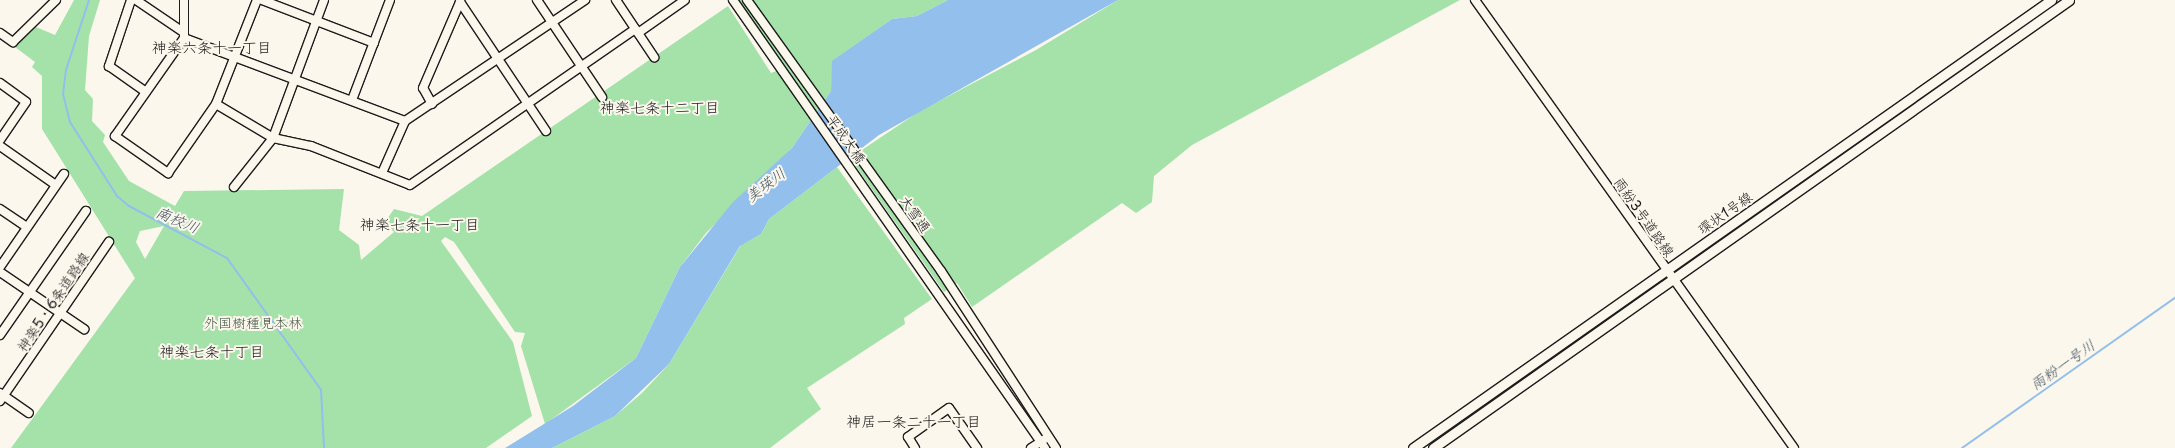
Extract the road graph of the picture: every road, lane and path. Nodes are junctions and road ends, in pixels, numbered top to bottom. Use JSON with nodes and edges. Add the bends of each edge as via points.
{"nodes":[{"id":1,"x":56,"y":0,"type":"edge"},
{"id":2,"x":131,"y":0,"type":"edge"},
{"id":3,"x":136,"y":0,"type":"edge"},
{"id":4,"x":184,"y":0,"type":"edge"},
{"id":5,"x":257,"y":0,"type":"edge"},
{"id":6,"x":262,"y":0,"type":"edge"},
{"id":7,"x":324,"y":0,"type":"edge"},
{"id":8,"x":390,"y":0,"type":"edge"},
{"id":9,"x":537,"y":0,"type":"edge"},
{"id":10,"x":585,"y":0,"type":"edge"},
{"id":11,"x":616,"y":0,"type":"edge"},
{"id":12,"x":685,"y":0,"type":"edge"},
{"id":13,"x":733,"y":0,"type":"edge"},
{"id":14,"x":747,"y":0,"type":"edge"},
{"id":15,"x":1475,"y":0,"type":"edge"},
{"id":16,"x":2051,"y":0,"type":"edge"},
{"id":17,"x":2069,"y":0,"type":"edge"},
{"id":18,"x":460,"y":1,"type":"edge"},
{"id":19,"x":316,"y":21,"type":"junction"},
{"id":20,"x":552,"y":22,"type":"junction"},
{"id":21,"x":637,"y":31,"type":"junction"},
{"id":22,"x":0,"y":33,"type":"edge"},
{"id":23,"x":184,"y":35,"type":"junction"},
{"id":24,"x":374,"y":43,"type":"junction"},
{"id":25,"x":654,"y":57,"type":"dead end"},
{"id":26,"x":236,"y":58,"type":"junction"},
{"id":27,"x":498,"y":58,"type":"junction"},
{"id":28,"x":582,"y":66,"type":"junction"},
{"id":29,"x":294,"y":80,"type":"junction"},
{"id":30,"x":0,"y":84,"type":"edge"},
{"id":31,"x":146,"y":92,"type":"junction"},
{"id":32,"x":602,"y":96,"type":"dead end"},
{"id":33,"x":352,"y":100,"type":"junction"},
{"id":34,"x":527,"y":103,"type":"junction"},
{"id":35,"x":216,"y":104,"type":"junction"},
{"id":36,"x":432,"y":104,"type":"junction"},
{"id":37,"x":404,"y":121,"type":"junction"},
{"id":38,"x":546,"y":131,"type":"dead end"},
{"id":39,"x":273,"y":138,"type":"junction"},
{"id":40,"x":0,"y":140,"type":"edge"},
{"id":41,"x":0,"y":146,"type":"edge"},
{"id":42,"x":382,"y":173,"type":"junction"},
{"id":43,"x":64,"y":174,"type":"dead end"},
{"id":44,"x":56,"y":185,"type":"junction"},
{"id":45,"x":234,"y":187,"type":"dead end"},
{"id":46,"x":0,"y":209,"type":"edge"},
{"id":47,"x":86,"y":211,"type":"dead end"},
{"id":48,"x":27,"y":227,"type":"junction"},
{"id":49,"x":109,"y":242,"type":"dead end"},
{"id":50,"x":0,"y":267,"type":"edge"},
{"id":51,"x":1666,"y":271,"type":"junction"},
{"id":52,"x":0,"y":272,"type":"edge"},
{"id":53,"x":1675,"y":278,"type":"junction"},
{"id":54,"x":30,"y":293,"type":"junction"},
{"id":55,"x":61,"y":313,"type":"junction"},
{"id":56,"x":84,"y":329,"type":"dead end"},
{"id":57,"x":0,"y":336,"type":"edge"},
{"id":58,"x":1,"y":397,"type":"edge"},
{"id":59,"x":28,"y":413,"type":"dead end"},
{"id":60,"x":1048,"y":436,"type":"junction"},
{"id":61,"x":1043,"y":445,"type":"edge"},
{"id":62,"x":915,"y":448,"type":"edge"},
{"id":63,"x":977,"y":448,"type":"edge"},
{"id":64,"x":1031,"y":448,"type":"edge"},
{"id":65,"x":1056,"y":448,"type":"edge"},
{"id":66,"x":1413,"y":448,"type":"edge"},
{"id":67,"x":1433,"y":448,"type":"edge"},
{"id":68,"x":1794,"y":448,"type":"edge"}],
"edges":[{"from":1,"to":22,"type":"street","via":[[13,42]]},
{"from":2,"to":31,"type":"street","via":[[109,66]]},
{"from":3,"to":23,"type":"street"},
{"from":4,"to":23,"type":"street"},
{"from":5,"to":26,"type":"street"},
{"from":6,"to":19,"type":"street"},
{"from":7,"to":19,"type":"street"},
{"from":8,"to":24,"type":"street"},
{"from":9,"to":20,"type":"street"},
{"from":10,"to":20,"type":"street"},
{"from":11,"to":21,"type":"street"},
{"from":12,"to":21,"type":"street"},
{"from":13,"to":61,"type":"street","name":"平成大橋","via":[[930,278]]},
{"from":14,"to":60,"type":"street","name":"大雪通","via":[[941,271]]},
{"from":15,"to":51,"type":"street","name":"雨紛3号道路線"},
{"from":16,"to":51,"type":"main road","name":"環状1号線"},
{"from":17,"to":53,"type":"main road","name":"環状1号線"},
{"from":18,"to":27,"type":"street"},
{"from":18,"to":36,"type":"street","via":[[423,88]]},
{"from":19,"to":24,"type":"street"},
{"from":19,"to":29,"type":"street"},
{"from":20,"to":27,"type":"street"},
{"from":20,"to":28,"type":"street"},
{"from":21,"to":25,"type":"street"},
{"from":21,"to":28,"type":"street"},
{"from":23,"to":26,"type":"street"},
{"from":23,"to":31,"type":"street"},
{"from":24,"to":33,"type":"street"},
{"from":26,"to":29,"type":"street"},
{"from":26,"to":35,"type":"street"},
{"from":27,"to":34,"type":"street"},
{"from":27,"to":36,"type":"street"},
{"from":28,"to":32,"type":"street"},
{"from":28,"to":34,"type":"street"},
{"from":29,"to":33,"type":"street"},
{"from":29,"to":39,"type":"street"},
{"from":30,"to":40,"type":"street","via":[[26,102]]},
{"from":31,"to":35,"type":"street","via":[[115,136],[168,173]]},
{"from":33,"to":37,"type":"street"},
{"from":34,"to":38,"type":"street"},
{"from":34,"to":42,"type":"street","via":[[410,185]]},
{"from":35,"to":39,"type":"street"},
{"from":36,"to":37,"type":"street"},
{"from":37,"to":42,"type":"street"},
{"from":39,"to":42,"type":"street","via":[[311,146]]},
{"from":39,"to":45,"type":"street"},
{"from":41,"to":44,"type":"street"},
{"from":43,"to":44,"type":"street"},
{"from":44,"to":48,"type":"street"},
{"from":46,"to":48,"type":"street"},
{"from":47,"to":54,"type":"street"},
{"from":48,"to":50,"type":"street"},
{"from":49,"to":55,"type":"street","name":"神楽5・6条道路線"},
{"from":51,"to":53,"type":"street","name":"雨紛3号道路線"},
{"from":51,"to":66,"type":"main road","name":"環状1号線"},
{"from":52,"to":54,"type":"street"},
{"from":53,"to":67,"type":"main road","name":"環状1号線"},
{"from":53,"to":68,"type":"street","name":"雨紛3号道路線"},
{"from":54,"to":55,"type":"street"},
{"from":54,"to":57,"type":"street"},
{"from":55,"to":56,"type":"street"},
{"from":55,"to":58,"type":"street","name":"神楽5・6条道路線"},
{"from":58,"to":59,"type":"street"},
{"from":60,"to":61,"type":"street"},
{"from":60,"to":65,"type":"street","name":"大雪通"},
{"from":61,"to":64,"type":"street"},
{"from":62,"to":63,"type":"street","via":[[908,437],[949,408]]}]}
